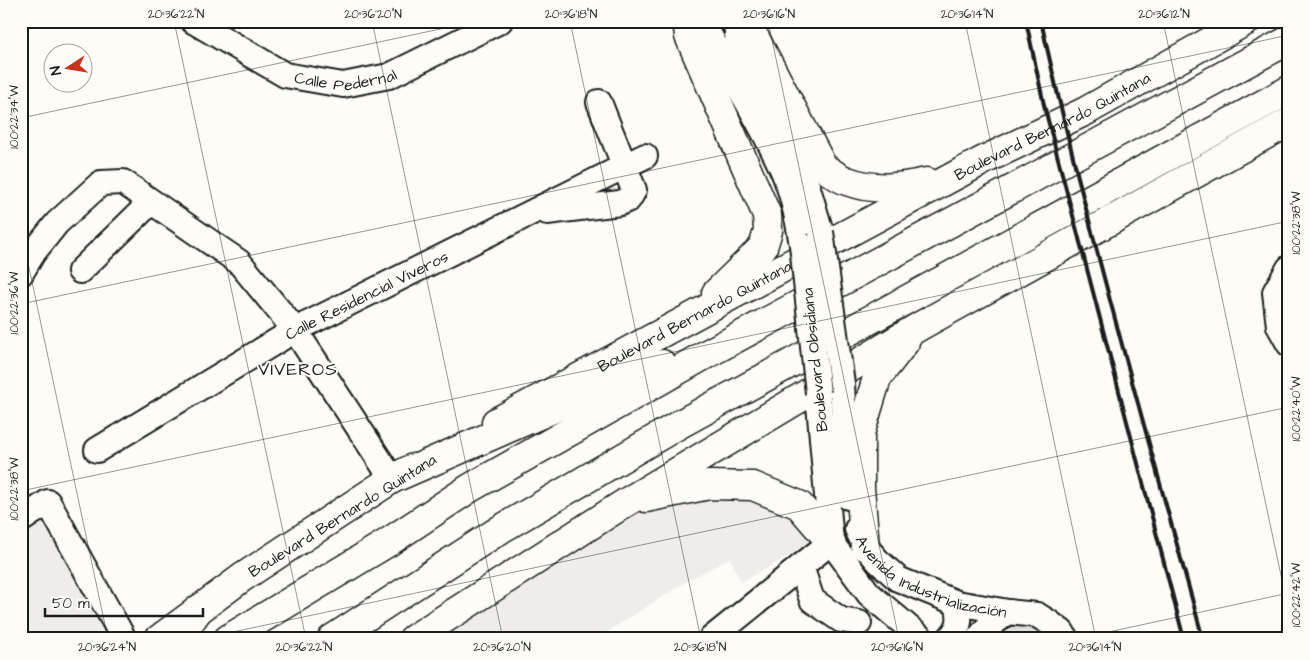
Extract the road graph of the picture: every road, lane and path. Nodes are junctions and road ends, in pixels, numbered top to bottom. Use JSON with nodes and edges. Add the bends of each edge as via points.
{"nodes":[{"id":1,"x":193,"y":21,"type":"edge"},
{"id":2,"x":500,"y":21,"type":"edge"},
{"id":3,"x":687,"y":21,"type":"edge"},
{"id":4,"x":702,"y":21,"type":"edge"},
{"id":5,"x":736,"y":21,"type":"edge"},
{"id":6,"x":746,"y":21,"type":"edge"},
{"id":7,"x":1246,"y":21,"type":"edge"},
{"id":8,"x":1289,"y":40,"type":"edge"},
{"id":9,"x":1289,"y":90,"type":"edge"},
{"id":10,"x":599,"y":102,"type":"dead end"},
{"id":11,"x":1289,"y":107,"type":"edge"},
{"id":12,"x":1289,"y":122,"type":"edge"},
{"id":13,"x":1185,"y":147,"type":"junction"},
{"id":14,"x":984,"y":160,"type":"junction"},
{"id":15,"x":635,"y":161,"type":"junction"},
{"id":16,"x":151,"y":202,"type":"junction"},
{"id":17,"x":530,"y":214,"type":"junction"},
{"id":18,"x":812,"y":239,"type":"junction"},
{"id":19,"x":1289,"y":268,"type":"edge"},
{"id":20,"x":80,"y":271,"type":"dead end"},
{"id":21,"x":21,"y":273,"type":"edge"},
{"id":22,"x":696,"y":314,"type":"junction"},
{"id":23,"x":920,"y":326,"type":"junction"},
{"id":24,"x":295,"y":330,"type":"junction"},
{"id":25,"x":1289,"y":344,"type":"edge"},
{"id":26,"x":705,"y":355,"type":"junction"},
{"id":27,"x":97,"y":450,"type":"dead end"},
{"id":28,"x":392,"y":479,"type":"junction"},
{"id":29,"x":625,"y":503,"type":"junction"},
{"id":30,"x":21,"y":520,"type":"edge"},
{"id":31,"x":831,"y":542,"type":"junction"},
{"id":32,"x":865,"y":546,"type":"junction"},
{"id":33,"x":801,"y":566,"type":"junction"},
{"id":34,"x":869,"y":594,"type":"junction"},
{"id":35,"x":957,"y":602,"type":"junction"},
{"id":36,"x":199,"y":608,"type":"junction"},
{"id":37,"x":1008,"y":612,"type":"junction"},
{"id":38,"x":856,"y":631,"type":"edge"},
{"id":39,"x":124,"y":639,"type":"edge"},
{"id":40,"x":159,"y":639,"type":"edge"},
{"id":41,"x":178,"y":639,"type":"edge"},
{"id":42,"x":228,"y":639,"type":"edge"},
{"id":43,"x":332,"y":639,"type":"edge"},
{"id":44,"x":413,"y":639,"type":"edge"},
{"id":45,"x":711,"y":639,"type":"edge"},
{"id":46,"x":922,"y":639,"type":"edge"},
{"id":47,"x":949,"y":639,"type":"edge"},
{"id":48,"x":978,"y":639,"type":"edge"},
{"id":49,"x":1066,"y":639,"type":"edge"}],
"edges":[{"from":1,"to":2,"type":"street","name":"Calle Pedernal","via":[[285,75],[343,86],[389,76]]},
{"from":3,"to":22,"type":"main road","via":[[689,36],[767,215],[768,231],[763,247]]},
{"from":4,"to":18,"type":"street","name":"Boulevard Obsidiana","via":[[783,171],[796,212]]},
{"from":5,"to":18,"type":"street","name":"Boulevard Obsidiana","via":[[743,63],[801,165]]},
{"from":6,"to":14,"type":"main road","via":[[823,167],[846,181],[873,188],[900,188],[927,182]]},
{"from":7,"to":14,"type":"main road","name":"Boulevard Bernardo Quintana","via":[[1086,111]]},
{"from":8,"to":26,"type":"main road"},
{"from":9,"to":13,"type":"main road"},
{"from":10,"to":15,"type":"street"},
{"from":11,"to":13,"type":"main road","via":[[1225,138]]},
{"from":12,"to":23,"type":"main road"},
{"from":13,"to":43,"type":"main road","via":[[680,424],[501,529]]},
{"from":14,"to":22,"type":"main road","name":"Boulevard Bernardo Quintana"},
{"from":15,"to":17,"type":"street","name":"Calle Residencial Viveros"},
{"from":15,"to":17,"type":"street","via":[[634,190],[629,199],[620,203]]},
{"from":16,"to":20,"type":"street"},
{"from":16,"to":21,"type":"street","via":[[123,182],[101,183],[57,223]]},
{"from":16,"to":24,"type":"street","via":[[239,262]]},
{"from":17,"to":24,"type":"street","name":"Calle Residencial Viveros"},
{"from":18,"to":31,"type":"street","name":"Boulevard Obsidiana","bridge":true,"via":[[818,394]]},
{"from":18,"to":32,"type":"street","name":"Avenida Industrialización","bridge":true,"via":[[842,384],[848,508]]},
{"from":19,"to":25,"type":"street","via":[[1275,292],[1279,326]]},
{"from":22,"to":28,"type":"main road","name":"Boulevard Bernardo Quintana"},
{"from":23,"to":29,"type":"main road"},
{"from":23,"to":32,"type":"main road","via":[[877,378],[860,434]]},
{"from":24,"to":27,"type":"street","name":"Calle Residencial Viveros"},
{"from":24,"to":28,"type":"street"},
{"from":26,"to":28,"type":"main road","via":[[668,361],[633,374]]},
{"from":26,"to":42,"type":"main road","via":[[470,488],[387,543]]},
{"from":28,"to":36,"type":"main road","name":"Boulevard Bernardo Quintana"},
{"from":29,"to":31,"type":"main road","via":[[709,485],[753,486],[798,504]]},
{"from":29,"to":44,"type":"main road"},
{"from":30,"to":39,"type":"street","via":[[48,502]]},
{"from":31,"to":33,"type":"street"},
{"from":31,"to":34,"type":"street"},
{"from":32,"to":35,"type":"street","name":"Avenida Industrialización","via":[[898,579]]},
{"from":33,"to":38,"type":"street","via":[[812,600]]},
{"from":33,"to":45,"type":"street"},
{"from":34,"to":38,"type":"street"},
{"from":34,"to":46,"type":"street"},
{"from":35,"to":37,"type":"street","name":"Avenida Industrialización"},
{"from":35,"to":47,"type":"street","via":[[960,618],[956,632]]},
{"from":36,"to":40,"type":"main road","name":"Boulevard Bernardo Quintana"},
{"from":36,"to":41,"type":"main road"},
{"from":37,"to":48,"type":"street"},
{"from":37,"to":49,"type":"street","name":"Avenida Industrialización","via":[[1037,615],[1062,632]]}]}
